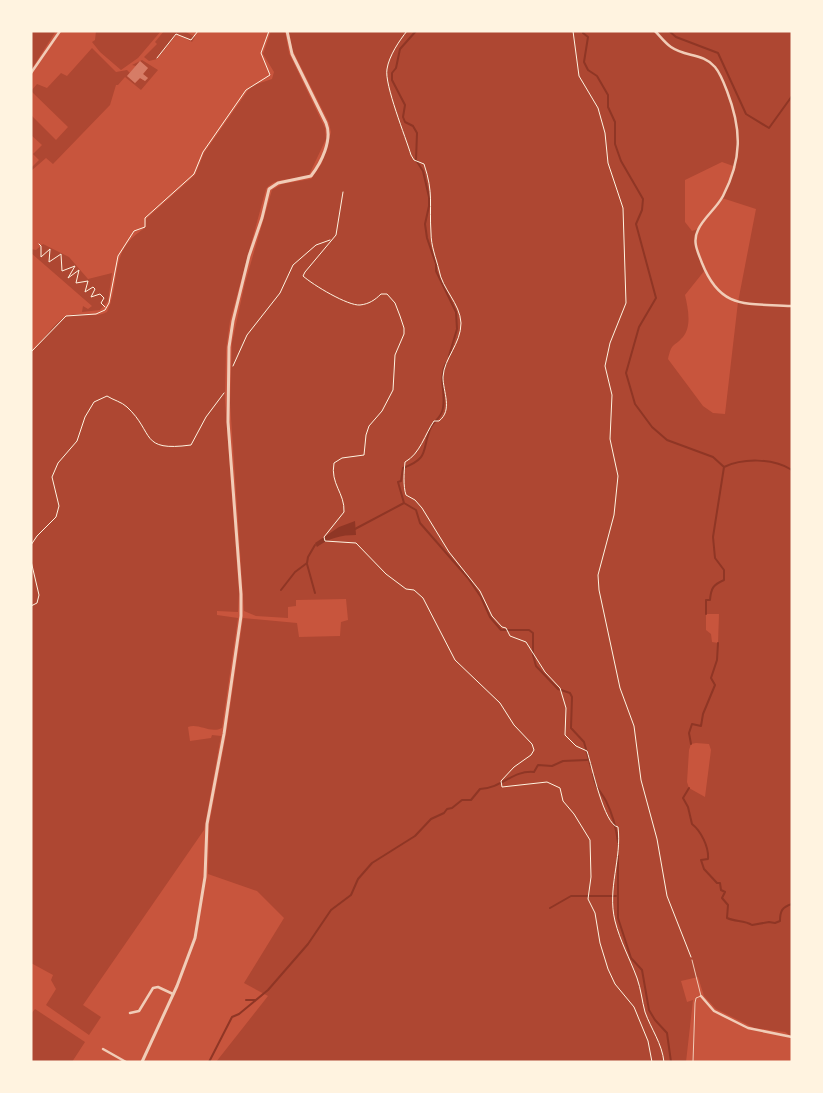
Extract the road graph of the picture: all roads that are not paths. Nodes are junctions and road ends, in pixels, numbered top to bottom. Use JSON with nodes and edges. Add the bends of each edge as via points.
{"nodes":[{"id":1,"x":60,"y":31,"type":"edge"},
{"id":2,"x":287,"y":31,"type":"edge"},
{"id":3,"x":655,"y":31,"type":"edge"},
{"id":4,"x":31,"y":73,"type":"edge"},
{"id":5,"x":792,"y":306,"type":"edge"},
{"id":6,"x":692,"y":960,"type":"road end"},
{"id":7,"x":173,"y":994,"type":"junction"},
{"id":8,"x":701,"y":996,"type":"junction"},
{"id":9,"x":130,"y":1013,"type":"dead end"},
{"id":10,"x":792,"y":1037,"type":"edge"},
{"id":11,"x":103,"y":1049,"type":"dead end"},
{"id":12,"x":126,"y":1062,"type":"edge"},
{"id":13,"x":142,"y":1062,"type":"edge"},
{"id":14,"x":693,"y":1062,"type":"edge"}],
"edges":[{"from":1,"to":4,"type":"street"},
{"from":2,"to":7,"type":"street","via":[[292,54],[329,135],[311,176],[278,183],[267,193],[233,321],[228,381],[241,616],[224,734],[210,802],[205,877],[196,938]]},
{"from":3,"to":5,"type":"street","via":[[672,48],[702,57],[715,67],[726,90],[739,136],[736,167],[722,198],[698,229],[696,247],[705,270],[715,288],[730,300]]},
{"from":6,"to":8,"type":"lane"},
{"from":7,"to":9,"type":"street","via":[[153,988],[141,1009]]},
{"from":7,"to":13,"type":"street"},
{"from":8,"to":10,"type":"street","via":[[714,1011],[748,1028]]},
{"from":8,"to":14,"type":"lane","via":[[695,1003]]},
{"from":11,"to":12,"type":"street"}]}
